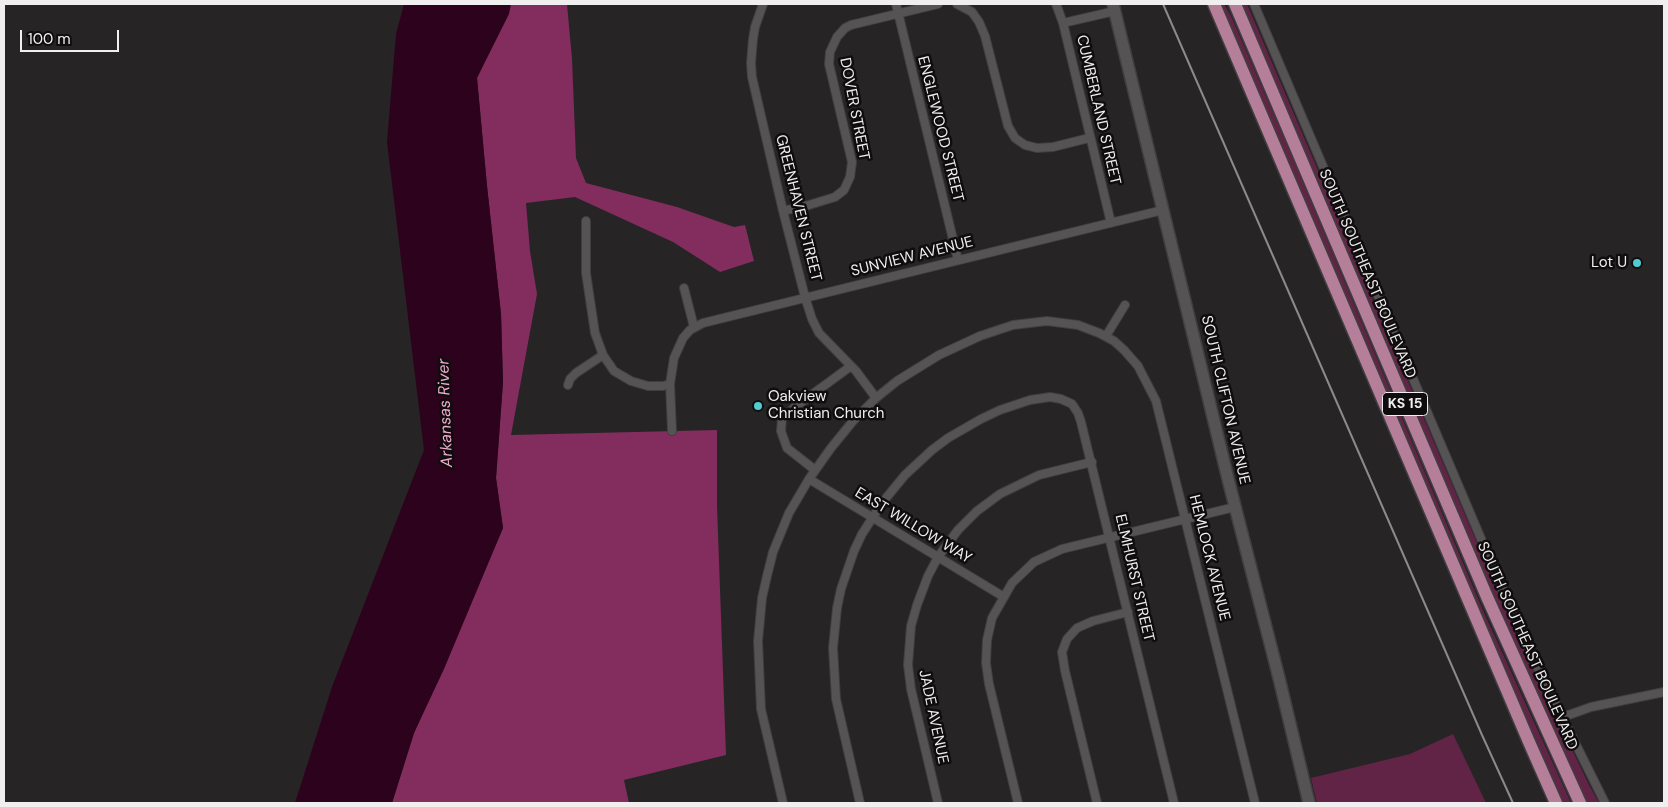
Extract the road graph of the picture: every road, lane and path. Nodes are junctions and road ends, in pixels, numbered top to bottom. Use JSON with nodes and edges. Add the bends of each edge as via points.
{"nodes":[{"id":1,"x":763,"y":4,"type":"edge"},
{"id":2,"x":896,"y":4,"type":"edge"},
{"id":3,"x":938,"y":4,"type":"edge"},
{"id":4,"x":957,"y":4,"type":"edge"},
{"id":5,"x":1056,"y":4,"type":"edge"},
{"id":6,"x":1214,"y":4,"type":"edge"},
{"id":7,"x":1235,"y":4,"type":"edge"},
{"id":8,"x":1254,"y":4,"type":"edge"},
{"id":9,"x":1114,"y":8,"type":"edge"},
{"id":10,"x":898,"y":13,"type":"junction"},
{"id":11,"x":1063,"y":23,"type":"junction"},
{"id":12,"x":1090,"y":138,"type":"junction"},
{"id":13,"x":783,"y":210,"type":"junction"},
{"id":14,"x":1163,"y":210,"type":"junction"},
{"id":15,"x":586,"y":221,"type":"dead end"},
{"id":16,"x":1111,"y":223,"type":"junction"},
{"id":17,"x":958,"y":260,"type":"junction"},
{"id":18,"x":684,"y":288,"type":"dead end"},
{"id":19,"x":806,"y":297,"type":"junction"},
{"id":20,"x":1125,"y":305,"type":"dead end"},
{"id":21,"x":694,"y":327,"type":"junction"},
{"id":22,"x":1106,"y":336,"type":"junction"},
{"id":23,"x":603,"y":355,"type":"junction"},
{"id":24,"x":852,"y":366,"type":"junction"},
{"id":25,"x":670,"y":384,"type":"junction"},
{"id":26,"x":568,"y":385,"type":"dead end"},
{"id":27,"x":876,"y":398,"type":"junction"},
{"id":28,"x":672,"y":431,"type":"dead end"},
{"id":29,"x":1092,"y":462,"type":"junction"},
{"id":30,"x":815,"y":470,"type":"junction"},
{"id":31,"x":809,"y":479,"type":"junction"},
{"id":32,"x":1235,"y":508,"type":"junction"},
{"id":33,"x":872,"y":517,"type":"junction"},
{"id":34,"x":1185,"y":520,"type":"junction"},
{"id":35,"x":1111,"y":538,"type":"junction"},
{"id":36,"x":938,"y":558,"type":"junction"},
{"id":37,"x":1004,"y":596,"type":"junction"},
{"id":38,"x":1128,"y":612,"type":"junction"},
{"id":39,"x":1664,"y":692,"type":"edge"},
{"id":40,"x":1564,"y":717,"type":"junction"},
{"id":41,"x":783,"y":803,"type":"edge"},
{"id":42,"x":860,"y":803,"type":"edge"},
{"id":43,"x":938,"y":803,"type":"edge"},
{"id":44,"x":1018,"y":803,"type":"edge"},
{"id":45,"x":1097,"y":803,"type":"edge"},
{"id":46,"x":1174,"y":803,"type":"edge"},
{"id":47,"x":1254,"y":803,"type":"edge"},
{"id":48,"x":1309,"y":803,"type":"edge"},
{"id":49,"x":1556,"y":803,"type":"edge"},
{"id":50,"x":1580,"y":803,"type":"edge"},
{"id":51,"x":1605,"y":803,"type":"edge"}],
"edges":[{"from":1,"to":13,"type":"street","name":"GREENHAVEN STREET","via":[[753,39],[752,77]]},
{"from":2,"to":10,"type":"street","name":"ENGLEWOOD STREET"},
{"from":3,"to":10,"type":"street","name":"DOVER STREET"},
{"from":4,"to":12,"type":"street","via":[[972,12],[979,22],[1008,126],[1015,138],[1037,148]]},
{"from":5,"to":11,"type":"street","name":"CUMBERLAND STREET"},
{"from":6,"to":49,"type":"main road","number":"KS 15"},
{"from":7,"to":50,"type":"main road","name":"SOUTH SOUTHEAST BOULEVARD","number":"KS 15","via":[[1487,597]]},
{"from":8,"to":40,"type":"street","via":[[1510,607]]},
{"from":9,"to":11,"type":"street"},
{"from":9,"to":14,"type":"street","name":"SOUTH CLIFTON AVENUE"},
{"from":10,"to":13,"type":"street","name":"DOVER STREET","via":[[846,27],[830,52],[829,64],[852,162],[848,184],[829,200]]},
{"from":10,"to":17,"type":"street","name":"ENGLEWOOD STREET"},
{"from":11,"to":12,"type":"street","name":"CUMBERLAND STREET"},
{"from":12,"to":16,"type":"street","name":"CUMBERLAND STREET"},
{"from":13,"to":19,"type":"street","name":"GREENHAVEN STREET"},
{"from":14,"to":16,"type":"street","name":"SUNVIEW AVENUE"},
{"from":14,"to":32,"type":"street","name":"SOUTH CLIFTON AVENUE"},
{"from":15,"to":23,"type":"street","via":[[587,280],[595,333]]},
{"from":16,"to":17,"type":"street","name":"SUNVIEW AVENUE"},
{"from":17,"to":19,"type":"street","name":"SUNVIEW AVENUE"},
{"from":18,"to":21,"type":"street"},
{"from":19,"to":21,"type":"street","name":"SUNVIEW AVENUE","via":[[703,322]]},
{"from":19,"to":24,"type":"street","name":"GREENHAVEN STREET","via":[[820,333]]},
{"from":20,"to":22,"type":"street"},
{"from":21,"to":25,"type":"street","via":[[678,348]]},
{"from":22,"to":27,"type":"street","name":"HEMLOCK AVENUE","via":[[1068,323],[1013,325],[939,355]]},
{"from":22,"to":34,"type":"street","name":"HEMLOCK AVENUE","via":[[1134,360],[1156,401]]},
{"from":23,"to":25,"type":"street","via":[[614,371],[631,381],[648,386]]},
{"from":23,"to":26,"type":"street","via":[[576,373]]},
{"from":24,"to":27,"type":"street","name":"GREENHAVEN STREET"},
{"from":24,"to":30,"type":"street","via":[[782,419],[781,431],[787,448]]},
{"from":25,"to":28,"type":"street"},
{"from":27,"to":30,"type":"street","name":"HEMLOCK AVENUE","via":[[830,448]]},
{"from":29,"to":33,"type":"street","name":"ELMHURST STREET","via":[[1082,422],[1072,404],[1050,397],[1030,400],[976,421],[932,450],[905,476]]},
{"from":29,"to":35,"type":"street","name":"ELMHURST STREET"},
{"from":29,"to":36,"type":"street","name":"JADE AVENUE","via":[[1039,475],[1000,494],[964,523]]},
{"from":30,"to":31,"type":"street","name":"HEMLOCK AVENUE"},
{"from":31,"to":33,"type":"street","name":"EAST WILLOW WAY"},
{"from":31,"to":41,"type":"street","name":"HEMLOCK AVENUE","via":[[789,513],[773,552],[766,576],[758,641],[761,709]]},
{"from":32,"to":34,"type":"street"},
{"from":32,"to":48,"type":"street","name":"SOUTH CLIFTON AVENUE"},
{"from":33,"to":36,"type":"street","name":"EAST WILLOW WAY"},
{"from":33,"to":42,"type":"street","via":[[854,551],[841,590],[833,648],[836,699]]},
{"from":34,"to":35,"type":"street"},
{"from":34,"to":47,"type":"street","name":"HEMLOCK AVENUE"},
{"from":35,"to":37,"type":"street","via":[[1062,549],[1037,560],[1022,572]]},
{"from":35,"to":38,"type":"street","name":"ELMHURST STREET"},
{"from":36,"to":37,"type":"street","name":"EAST WILLOW WAY"},
{"from":36,"to":43,"type":"street","name":"JADE AVENUE","via":[[915,611],[908,656],[911,690]]},
{"from":37,"to":44,"type":"street","via":[[992,620],[986,662]]},
{"from":38,"to":45,"type":"street","via":[[1077,628],[1067,638],[1062,652]]},
{"from":38,"to":46,"type":"street","name":"ELMHURST STREET"},
{"from":39,"to":40,"type":"street","via":[[1592,707]]},
{"from":40,"to":51,"type":"street"}]}
